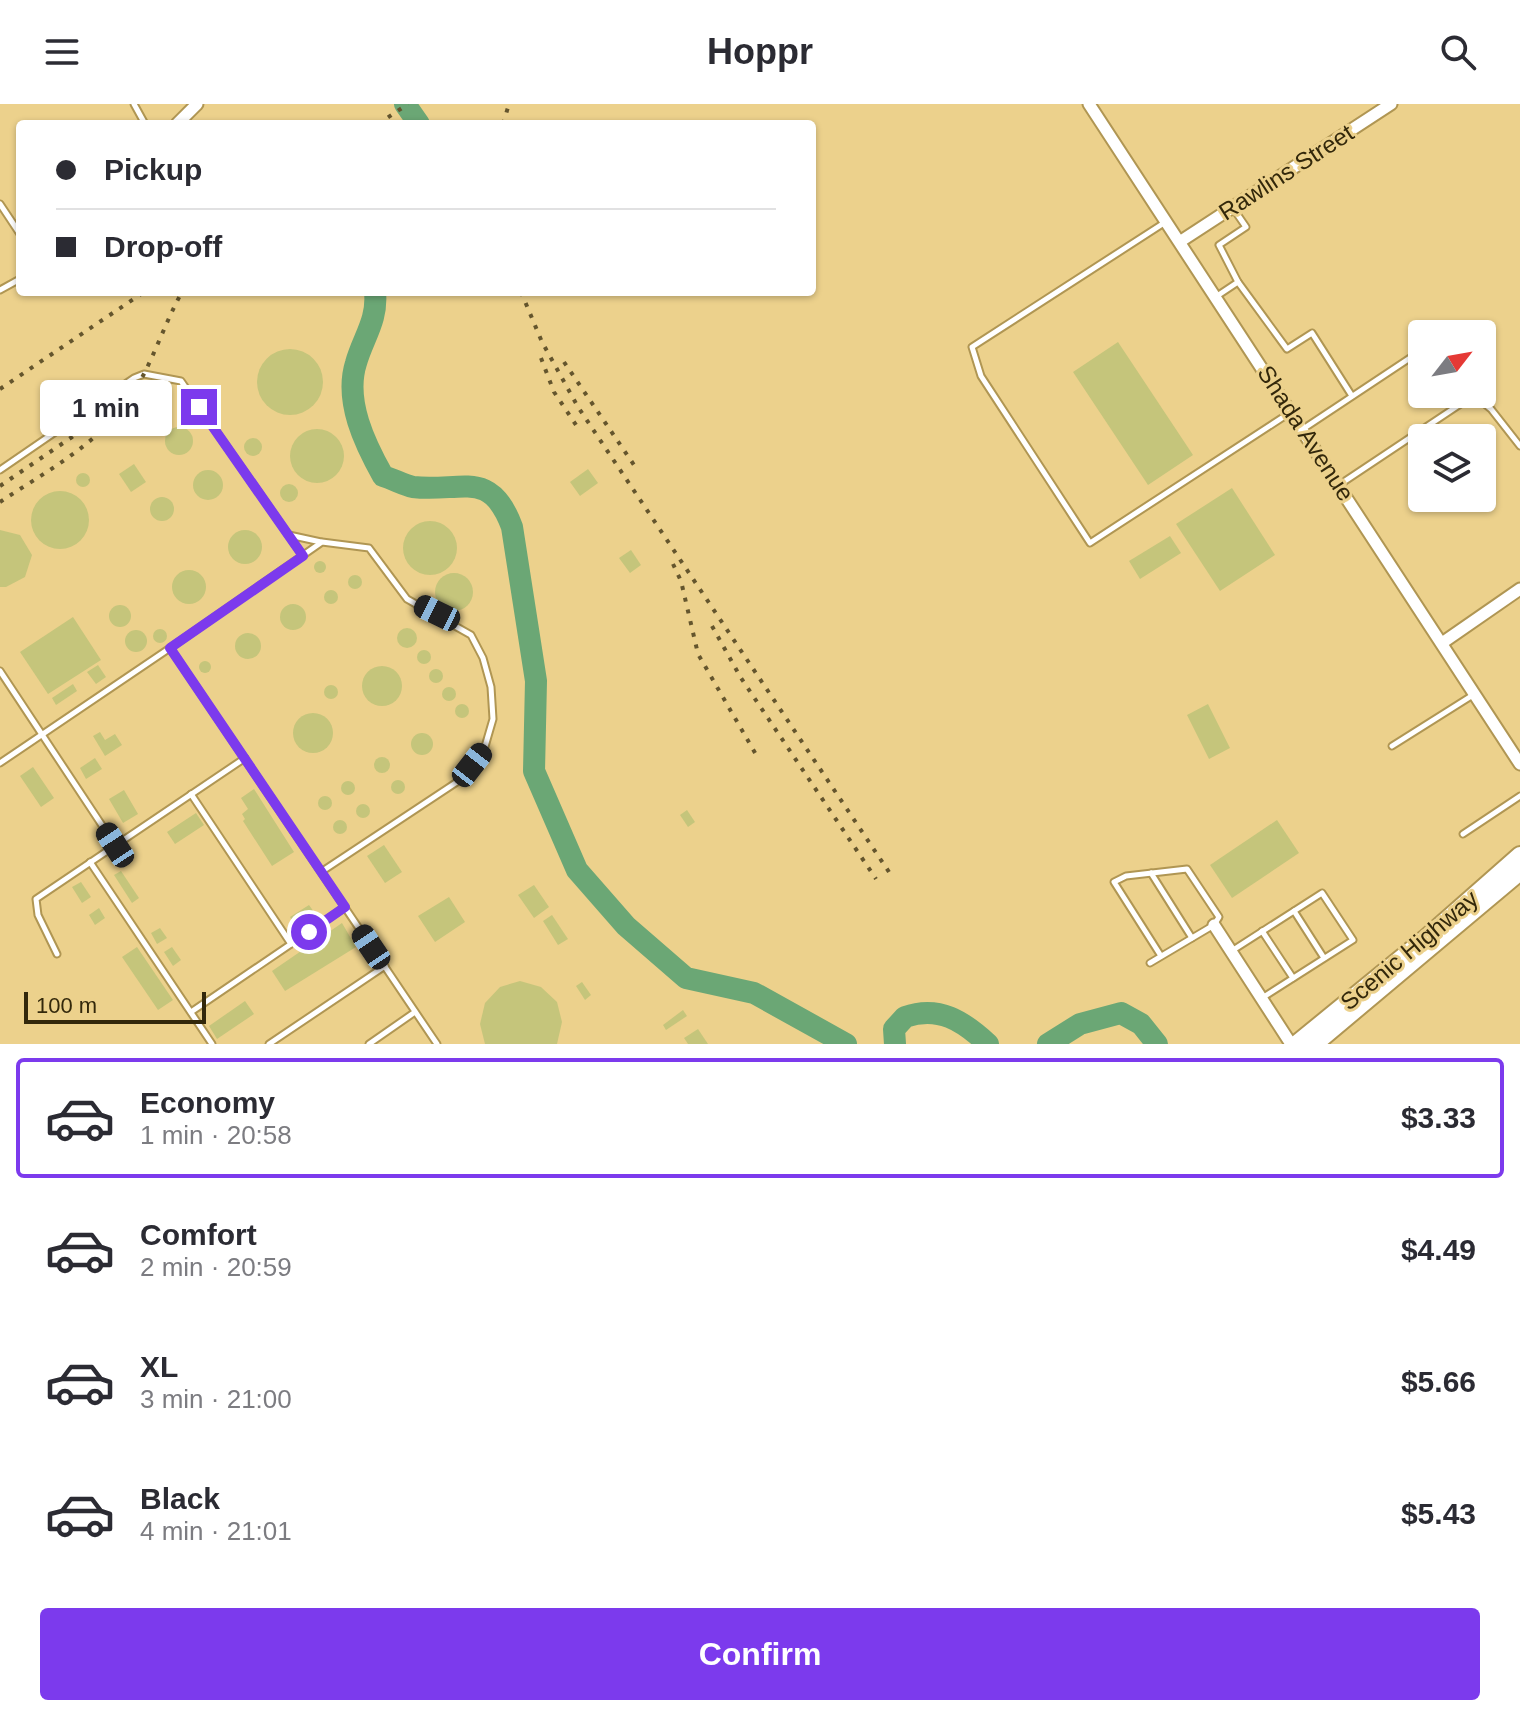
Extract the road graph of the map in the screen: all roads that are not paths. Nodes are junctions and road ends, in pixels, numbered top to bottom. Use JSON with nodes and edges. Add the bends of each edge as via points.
{"nodes":[{"id":1,"x":197,"y":104,"type":"edge"},
{"id":2,"x":1089,"y":104,"type":"edge"},
{"id":3,"x":1391,"y":104,"type":"edge"},
{"id":4,"x":181,"y":120,"type":"edge"},
{"id":5,"x":0,"y":204,"type":"edge"},
{"id":6,"x":1233,"y":207,"type":"junction"},
{"id":7,"x":1168,"y":221,"type":"junction"},
{"id":8,"x":16,"y":228,"type":"edge"},
{"id":9,"x":1181,"y":241,"type":"junction"},
{"id":10,"x":1238,"y":282,"type":"junction"},
{"id":11,"x":1217,"y":296,"type":"junction"},
{"id":12,"x":1408,"y":359,"type":"edge"},
{"id":13,"x":1352,"y":396,"type":"junction"},
{"id":14,"x":1454,"y":408,"type":"edge"},
{"id":15,"x":1490,"y":408,"type":"edge"},
{"id":16,"x":1292,"y":412,"type":"junction"},
{"id":17,"x":1303,"y":429,"type":"junction"},
{"id":18,"x":1520,"y":446,"type":"edge"},
{"id":19,"x":0,"y":470,"type":"edge"},
{"id":20,"x":1339,"y":485,"type":"junction"},
{"id":21,"x":289,"y":535,"type":"junction"},
{"id":22,"x":322,"y":542,"type":"junction"},
{"id":23,"x":303,"y":556,"type":"junction"},
{"id":24,"x":1520,"y":589,"type":"edge"},
{"id":25,"x":1442,"y":643,"type":"junction"},
{"id":26,"x":170,"y":648,"type":"junction"},
{"id":27,"x":0,"y":671,"type":"edge"},
{"id":28,"x":1475,"y":694,"type":"junction"},
{"id":29,"x":42,"y":735,"type":"junction"},
{"id":30,"x":1392,"y":746,"type":"dead end"},
{"id":31,"x":245,"y":758,"type":"junction"},
{"id":32,"x":0,"y":763,"type":"edge"},
{"id":33,"x":1520,"y":764,"type":"edge"},
{"id":34,"x":191,"y":794,"type":"junction"},
{"id":35,"x":1520,"y":796,"type":"edge"},
{"id":36,"x":1463,"y":834,"type":"dead end"},
{"id":37,"x":115,"y":845,"type":"junction"},
{"id":38,"x":1520,"y":855,"type":"edge"},
{"id":39,"x":90,"y":862,"type":"junction"},
{"id":40,"x":321,"y":872,"type":"junction"},
{"id":41,"x":1520,"y":872,"type":"edge"},
{"id":42,"x":1151,"y":873,"type":"junction"},
{"id":43,"x":345,"y":907,"type":"junction"},
{"id":44,"x":1294,"y":911,"type":"junction"},
{"id":45,"x":1214,"y":925,"type":"junction"},
{"id":46,"x":1262,"y":931,"type":"junction"},
{"id":47,"x":1192,"y":938,"type":"junction"},
{"id":48,"x":291,"y":944,"type":"junction"},
{"id":49,"x":1230,"y":952,"type":"junction"},
{"id":50,"x":57,"y":954,"type":"dead end"},
{"id":51,"x":1161,"y":956,"type":"junction"},
{"id":52,"x":1324,"y":958,"type":"junction"},
{"id":53,"x":1150,"y":963,"type":"dead end"},
{"id":54,"x":385,"y":966,"type":"junction"},
{"id":55,"x":1293,"y":978,"type":"junction"},
{"id":56,"x":1261,"y":999,"type":"junction"},
{"id":57,"x":191,"y":1012,"type":"junction"},
{"id":58,"x":415,"y":1012,"type":"junction"},
{"id":59,"x":212,"y":1044,"type":"edge"},
{"id":60,"x":269,"y":1044,"type":"edge"},
{"id":61,"x":369,"y":1044,"type":"edge"},
{"id":62,"x":437,"y":1044,"type":"edge"},
{"id":63,"x":1294,"y":1044,"type":"edge"},
{"id":64,"x":1315,"y":1044,"type":"edge"}],
"edges":[{"from":1,"to":4,"type":"street"},
{"from":2,"to":7,"type":"street","name":"Shada Avenue"},
{"from":3,"to":6,"type":"street","name":"Rawlins Street"},
{"from":5,"to":8,"type":"lane"},
{"from":6,"to":9,"type":"street","name":"Rawlins Street"},
{"from":6,"to":10,"type":"lane","via":[[1246,227],[1219,245]]},
{"from":7,"to":9,"type":"street","name":"Shada Avenue"},
{"from":7,"to":16,"type":"lane","via":[[972,347],[981,376],[1090,543]]},
{"from":9,"to":11,"type":"street","name":"Shada Avenue"},
{"from":10,"to":11,"type":"lane"},
{"from":10,"to":13,"type":"lane","via":[[1287,349],[1312,333]]},
{"from":11,"to":16,"type":"street","name":"Shada Avenue"},
{"from":12,"to":13,"type":"lane"},
{"from":13,"to":17,"type":"lane"},
{"from":14,"to":20,"type":"lane"},
{"from":15,"to":18,"type":"lane"},
{"from":16,"to":17,"type":"street","name":"Shada Avenue"},
{"from":17,"to":20,"type":"street","name":"Shada Avenue"},
{"from":19,"to":21,"type":"lane","via":[[134,378],[144,374],[181,381]]},
{"from":20,"to":25,"type":"street","name":"Shada Avenue"},
{"from":21,"to":22,"type":"lane"},
{"from":21,"to":23,"type":"lane"},
{"from":22,"to":23,"type":"lane"},
{"from":22,"to":40,"type":"lane","via":[[369,548],[407,599],[471,635],[491,687],[493,719],[484,750],[460,780]]},
{"from":23,"to":26,"type":"lane"},
{"from":24,"to":25,"type":"street"},
{"from":25,"to":28,"type":"street","name":"Shada Avenue"},
{"from":26,"to":29,"type":"lane"},
{"from":26,"to":31,"type":"lane"},
{"from":27,"to":29,"type":"lane"},
{"from":28,"to":30,"type":"lane"},
{"from":28,"to":33,"type":"street","name":"Shada Avenue"},
{"from":29,"to":32,"type":"lane"},
{"from":29,"to":37,"type":"lane"},
{"from":31,"to":34,"type":"lane"},
{"from":31,"to":40,"type":"lane"},
{"from":34,"to":37,"type":"lane"},
{"from":34,"to":48,"type":"lane"},
{"from":35,"to":36,"type":"lane"},
{"from":37,"to":39,"type":"lane"},
{"from":38,"to":63,"type":"main road","name":"Scenic Highway"},
{"from":39,"to":50,"type":"lane","via":[[36,899]]},
{"from":39,"to":57,"type":"lane"},
{"from":40,"to":43,"type":"lane"},
{"from":41,"to":64,"type":"main road","name":"Scenic Highway"},
{"from":42,"to":45,"type":"lane","via":[[1187,869],[1219,917]]},
{"from":42,"to":47,"type":"lane"},
{"from":42,"to":51,"type":"lane","via":[[1114,882]]},
{"from":43,"to":48,"type":"lane"},
{"from":43,"to":54,"type":"lane"},
{"from":44,"to":46,"type":"lane"},
{"from":44,"to":52,"type":"lane"},
{"from":44,"to":52,"type":"lane","via":[[1322,893],[1353,940]]},
{"from":45,"to":47,"type":"lane"},
{"from":45,"to":49,"type":"street"},
{"from":46,"to":49,"type":"lane"},
{"from":46,"to":55,"type":"lane"},
{"from":47,"to":51,"type":"lane"},
{"from":48,"to":57,"type":"lane"},
{"from":49,"to":56,"type":"street"},
{"from":51,"to":53,"type":"lane"},
{"from":52,"to":55,"type":"lane"},
{"from":54,"to":58,"type":"lane"},
{"from":54,"to":60,"type":"lane"},
{"from":55,"to":56,"type":"lane"},
{"from":56,"to":63,"type":"street"},
{"from":57,"to":59,"type":"lane"},
{"from":58,"to":61,"type":"lane"},
{"from":58,"to":62,"type":"lane"}]}
